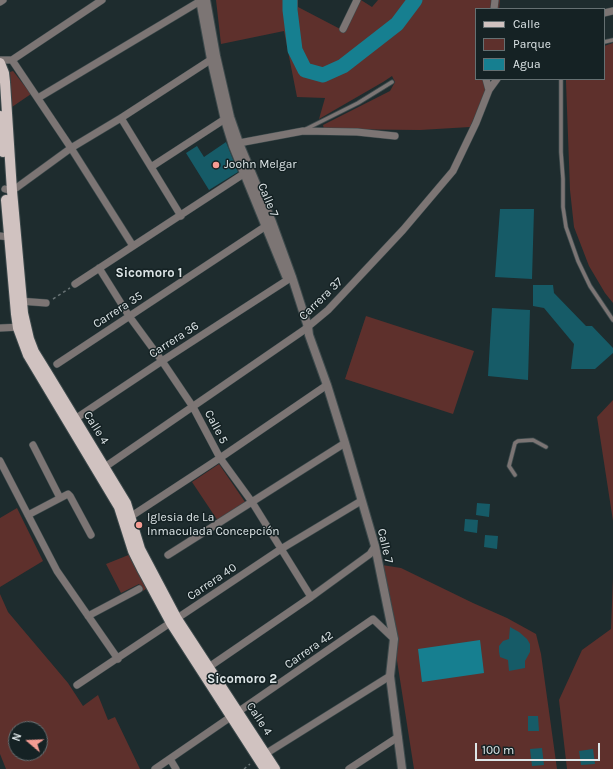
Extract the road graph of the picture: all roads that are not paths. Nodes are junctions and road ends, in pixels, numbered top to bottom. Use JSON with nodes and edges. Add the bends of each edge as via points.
{"nodes":[{"id":1,"x":2,"y":0,"type":"edge"},
{"id":2,"x":102,"y":0,"type":"edge"},
{"id":3,"x":202,"y":0,"type":"edge"},
{"id":4,"x":357,"y":0,"type":"edge"},
{"id":5,"x":0,"y":2,"type":"edge"},
{"id":6,"x":343,"y":29,"type":"dead end"},
{"id":7,"x":214,"y":58,"type":"junction"},
{"id":8,"x":12,"y":60,"type":"junction"},
{"id":9,"x":0,"y":64,"type":"edge"},
{"id":10,"x":486,"y":80,"type":"edge"},
{"id":11,"x":496,"y":80,"type":"edge"},
{"id":12,"x":561,"y":80,"type":"edge"},
{"id":13,"x":392,"y":82,"type":"dead end"},
{"id":14,"x":489,"y":90,"type":"junction"},
{"id":15,"x":38,"y":98,"type":"junction"},
{"id":16,"x":0,"y":116,"type":"edge"},
{"id":17,"x":121,"y":118,"type":"junction"},
{"id":18,"x":227,"y":118,"type":"junction"},
{"id":19,"x":303,"y":131,"type":"junction"},
{"id":20,"x":395,"y":136,"type":"dead end"},
{"id":21,"x":239,"y":143,"type":"junction"},
{"id":22,"x":71,"y":148,"type":"junction"},
{"id":23,"x":151,"y":167,"type":"junction"},
{"id":24,"x":247,"y":172,"type":"junction"},
{"id":25,"x":9,"y":190,"type":"junction"},
{"id":26,"x":181,"y":216,"type":"junction"},
{"id":27,"x":269,"y":224,"type":"junction"},
{"id":28,"x":4,"y":236,"type":"edge"},
{"id":29,"x":134,"y":246,"type":"junction"},
{"id":30,"x":99,"y":268,"type":"junction"},
{"id":31,"x":290,"y":279,"type":"junction"},
{"id":32,"x":75,"y":284,"type":"road end"},
{"id":33,"x":18,"y":301,"type":"junction"},
{"id":34,"x":46,"y":303,"type":"road end"},
{"id":35,"x":129,"y":316,"type":"junction"},
{"id":36,"x":613,"y":320,"type":"edge"},
{"id":37,"x":22,"y":327,"type":"junction"},
{"id":38,"x":0,"y":328,"type":"edge"},
{"id":39,"x":307,"y":331,"type":"junction"},
{"id":40,"x":162,"y":361,"type":"junction"},
{"id":41,"x":57,"y":364,"type":"dead end"},
{"id":42,"x":327,"y":385,"type":"junction"},
{"id":43,"x":193,"y":407,"type":"junction"},
{"id":44,"x":72,"y":421,"type":"junction"},
{"id":45,"x":345,"y":443,"type":"junction"},
{"id":46,"x":33,"y":446,"type":"dead end"},
{"id":47,"x":546,"y":447,"type":"dead end"},
{"id":48,"x":220,"y":458,"type":"junction"},
{"id":49,"x":0,"y":461,"type":"edge"},
{"id":50,"x":102,"y":469,"type":"junction"},
{"id":51,"x":515,"y":475,"type":"dead end"},
{"id":52,"x":60,"y":498,"type":"junction"},
{"id":53,"x":361,"y":501,"type":"junction"},
{"id":54,"x":252,"y":502,"type":"junction"},
{"id":55,"x":28,"y":516,"type":"junction"},
{"id":56,"x":127,"y":519,"type":"junction"},
{"id":57,"x":91,"y":535,"type":"dead end"},
{"id":58,"x":375,"y":546,"type":"junction"},
{"id":59,"x":281,"y":549,"type":"junction"},
{"id":60,"x":168,"y":555,"type":"dead end"},
{"id":61,"x":139,"y":589,"type":"dead end"},
{"id":62,"x":311,"y":597,"type":"junction"},
{"id":63,"x":88,"y":616,"type":"junction"},
{"id":64,"x":174,"y":621,"type":"junction"},
{"id":65,"x":394,"y":640,"type":"junction"},
{"id":66,"x":118,"y":659,"type":"junction"},
{"id":67,"x":206,"y":670,"type":"junction"},
{"id":68,"x":390,"y":676,"type":"junction"},
{"id":69,"x":77,"y":685,"type":"dead end"},
{"id":70,"x":235,"y":715,"type":"junction"},
{"id":71,"x":398,"y":737,"type":"junction"},
{"id":72,"x":262,"y":756,"type":"junction"},
{"id":73,"x":170,"y":760,"type":"junction"},
{"id":74,"x":155,"y":769,"type":"edge"},
{"id":75,"x":176,"y":769,"type":"edge"},
{"id":76,"x":265,"y":769,"type":"edge"},
{"id":77,"x":275,"y":769,"type":"edge"},
{"id":78,"x":349,"y":769,"type":"edge"},
{"id":79,"x":402,"y":769,"type":"edge"}],
"edges":[{"from":1,"to":5,"type":"street"},
{"from":2,"to":8,"type":"street"},
{"from":3,"to":7,"type":"street","name":"Calle 7"},
{"from":3,"to":15,"type":"street"},
{"from":4,"to":6,"type":"street"},
{"from":7,"to":17,"type":"street"},
{"from":7,"to":18,"type":"street","name":"Calle 7"},
{"from":8,"to":9,"type":"street"},
{"from":8,"to":15,"type":"street"},
{"from":9,"to":25,"type":"main road","name":"Calle 4","via":[[5,82]]},
{"from":10,"to":14,"type":"street"},
{"from":11,"to":14,"type":"street","name":"Carrera 37"},
{"from":12,"to":36,"type":"lane","via":[[561,152],[566,227],[590,286]]},
{"from":13,"to":19,"type":"lane"},
{"from":14,"to":39,"type":"street","name":"Carrera 37","via":[[453,172],[398,236]]},
{"from":15,"to":22,"type":"street"},
{"from":16,"to":25,"type":"main road","name":"Calle 4"},
{"from":17,"to":22,"type":"street"},
{"from":17,"to":23,"type":"street"},
{"from":18,"to":21,"type":"street","name":"Calle 7"},
{"from":18,"to":23,"type":"street"},
{"from":18,"to":24,"type":"street","name":"Calle 7","via":[[233,146]]},
{"from":19,"to":20,"type":"street"},
{"from":19,"to":21,"type":"street"},
{"from":21,"to":24,"type":"street","name":"Calle 7"},
{"from":22,"to":25,"type":"street"},
{"from":22,"to":29,"type":"street"},
{"from":23,"to":26,"type":"street"},
{"from":24,"to":26,"type":"street"},
{"from":24,"to":27,"type":"street","name":"Calle 7"},
{"from":25,"to":28,"type":"main road","name":"Calle 4"},
{"from":25,"to":33,"type":"main road","name":"Calle 4"},
{"from":26,"to":29,"type":"street"},
{"from":27,"to":31,"type":"street","name":"Calle 7"},
{"from":27,"to":35,"type":"street","name":"Carrera 35"},
{"from":28,"to":33,"type":"main road","name":"Calle 4"},
{"from":29,"to":30,"type":"street"},
{"from":30,"to":32,"type":"street"},
{"from":30,"to":35,"type":"street","name":"Calle 5"},
{"from":31,"to":39,"type":"street","name":"Calle 7"},
{"from":31,"to":40,"type":"street","name":"Carrera 36"},
{"from":33,"to":34,"type":"street"},
{"from":33,"to":37,"type":"main road","name":"Calle 4"},
{"from":35,"to":40,"type":"street","name":"Calle 5"},
{"from":35,"to":41,"type":"street","name":"Carrera 35"},
{"from":37,"to":38,"type":"street"},
{"from":37,"to":44,"type":"main road","name":"Calle 4"},
{"from":39,"to":42,"type":"street","name":"Calle 7"},
{"from":39,"to":43,"type":"street","name":"Carrera 37"},
{"from":40,"to":43,"type":"street","name":"Calle 5"},
{"from":40,"to":44,"type":"street","name":"Carrera 36"},
{"from":42,"to":45,"type":"street","name":"Calle 7"},
{"from":42,"to":48,"type":"street"},
{"from":43,"to":48,"type":"street","name":"Calle 5"},
{"from":43,"to":50,"type":"street","name":"Carrera 37"},
{"from":44,"to":50,"type":"main road","name":"Calle 4"},
{"from":45,"to":53,"type":"street","name":"Calle 7"},
{"from":45,"to":54,"type":"street"},
{"from":46,"to":52,"type":"street"},
{"from":47,"to":51,"type":"lane","via":[[533,440],[515,443],[509,466]]},
{"from":48,"to":54,"type":"street","name":"Calle 5"},
{"from":48,"to":56,"type":"street"},
{"from":49,"to":55,"type":"street"},
{"from":50,"to":56,"type":"main road","name":"Calle 4","via":[[126,503]]},
{"from":52,"to":55,"type":"street"},
{"from":52,"to":57,"type":"street","via":[[68,494],[70,496]]},
{"from":53,"to":58,"type":"street","name":"Calle 7"},
{"from":53,"to":59,"type":"street","name":"Carrera 40"},
{"from":54,"to":59,"type":"street","name":"Calle 5"},
{"from":54,"to":60,"type":"street"},
{"from":55,"to":63,"type":"street","via":[[57,571]]},
{"from":56,"to":64,"type":"main road","name":"Calle 4"},
{"from":58,"to":62,"type":"street","via":[[370,554]]},
{"from":58,"to":65,"type":"street","name":"Calle 7"},
{"from":59,"to":62,"type":"street","name":"Calle 5"},
{"from":59,"to":64,"type":"street","name":"Carrera 40"},
{"from":61,"to":63,"type":"street"},
{"from":62,"to":67,"type":"street"},
{"from":63,"to":66,"type":"street"},
{"from":64,"to":66,"type":"street","name":"Carrera 40"},
{"from":64,"to":67,"type":"main road","name":"Calle 4"},
{"from":65,"to":68,"type":"street","name":"Calle 7"},
{"from":65,"to":70,"type":"street","name":"Carrera 42","via":[[373,620]]},
{"from":66,"to":69,"type":"street","name":"Carrera 40"},
{"from":67,"to":70,"type":"main road","name":"Calle 4"},
{"from":68,"to":71,"type":"street","name":"Calle 7"},
{"from":68,"to":72,"type":"street"},
{"from":70,"to":72,"type":"main road","name":"Calle 4"},
{"from":70,"to":73,"type":"street","name":"Carrera 42"},
{"from":71,"to":78,"type":"street"},
{"from":71,"to":79,"type":"street","name":"Calle 7"},
{"from":72,"to":76,"type":"main road","name":"Calle 4"},
{"from":72,"to":77,"type":"main road","name":"Calle 4"},
{"from":73,"to":74,"type":"street","name":"Carrera 42"},
{"from":73,"to":75,"type":"street"}]}
